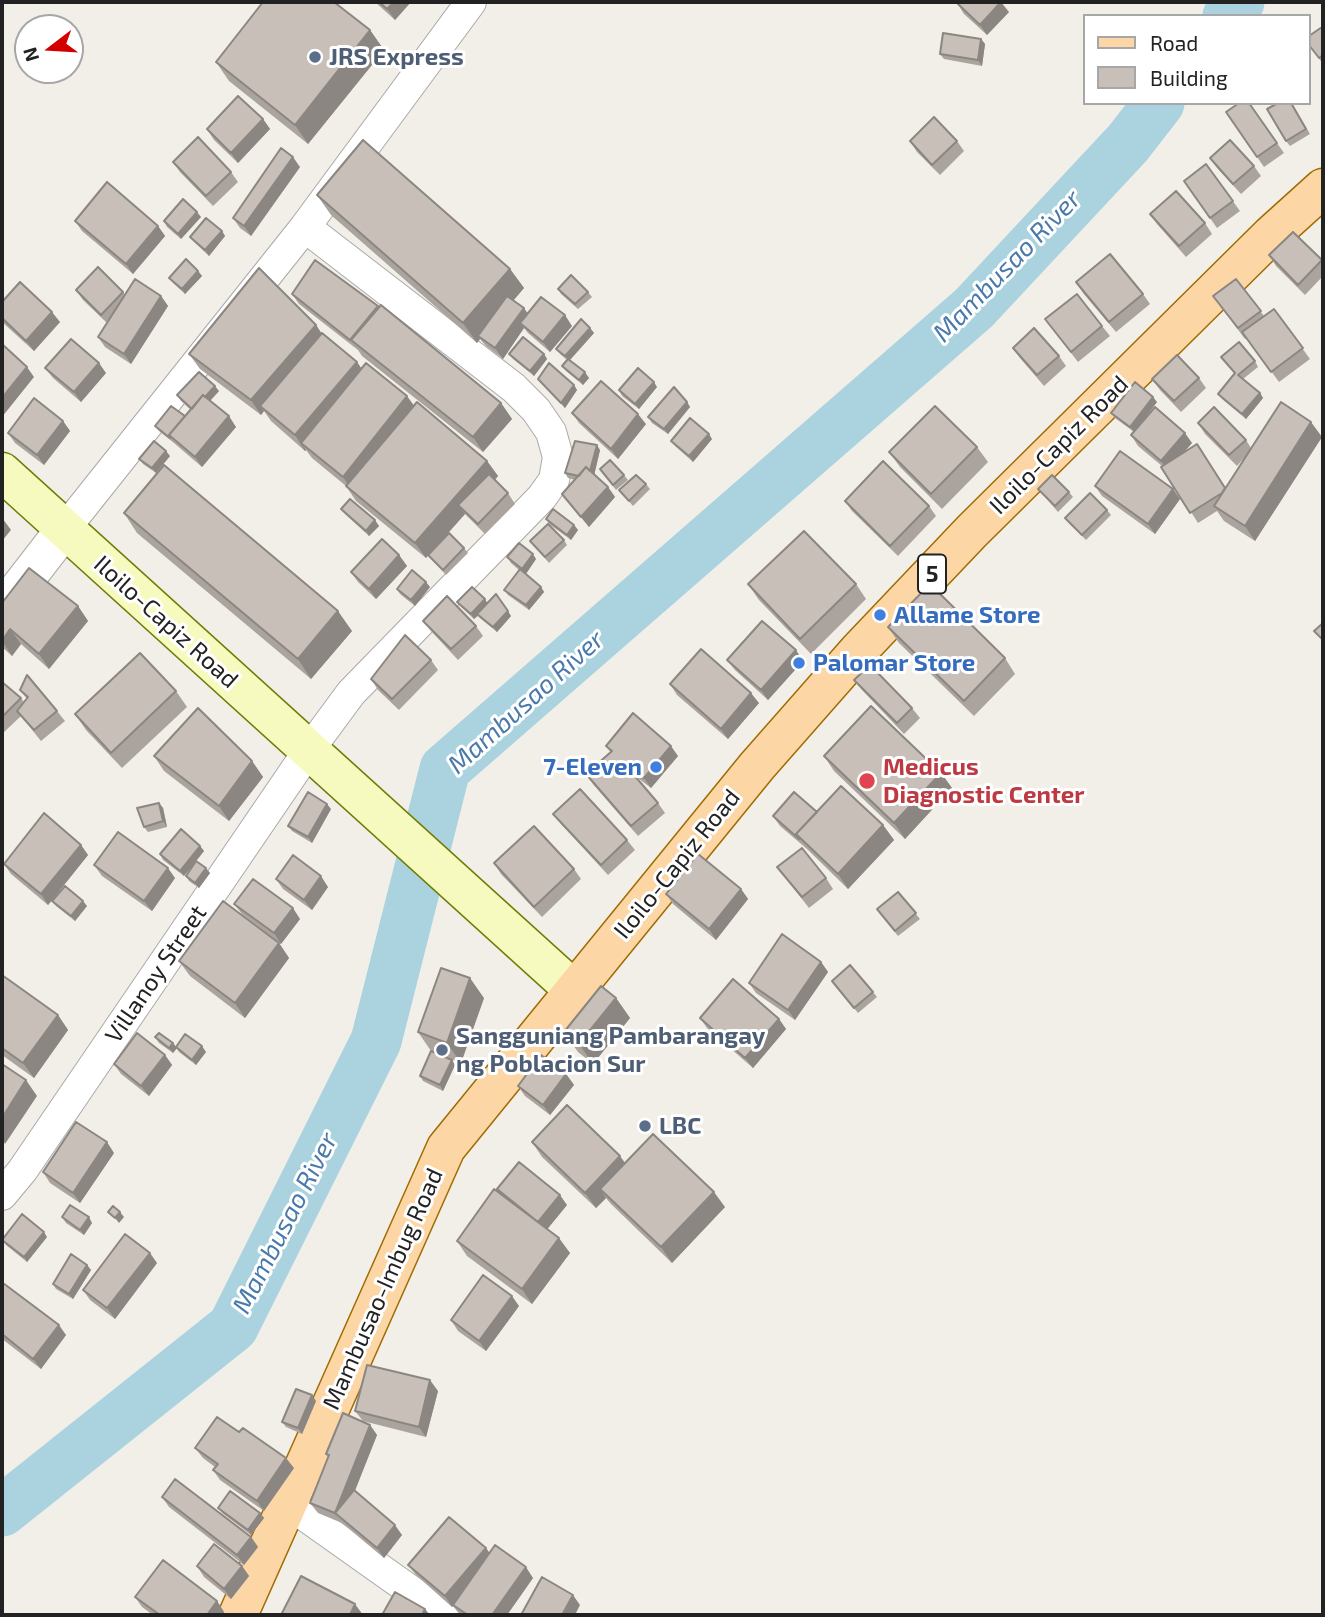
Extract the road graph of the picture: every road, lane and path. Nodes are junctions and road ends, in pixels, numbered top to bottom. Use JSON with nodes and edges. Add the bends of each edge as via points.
{"nodes":[{"id":1,"x":471,"y":2,"type":"edge"},
{"id":2,"x":1323,"y":188,"type":"edge"},
{"id":3,"x":305,"y":227,"type":"junction"},
{"id":4,"x":2,"y":472,"type":"edge"},
{"id":5,"x":64,"y":530,"type":"junction"},
{"id":6,"x":2,"y":610,"type":"edge"},
{"id":7,"x":309,"y":751,"type":"junction"},
{"id":8,"x":575,"y":991,"type":"junction"},
{"id":9,"x":2,"y":1195,"type":"edge"},
{"id":10,"x":287,"y":1503,"type":"junction"},
{"id":11,"x":238,"y":1615,"type":"edge"},
{"id":12,"x":444,"y":1615,"type":"edge"}],
"edges":[{"from":1,"to":3,"type":"street"},
{"from":2,"to":8,"type":"main road","name":"Iloilo-Capiz Road","number":"5","via":[[972,531],[859,650],[757,766]]},
{"from":3,"to":5,"type":"street"},
{"from":3,"to":7,"type":"street","name":"Villanoy Street","via":[[514,388],[551,432],[558,457],[554,480],[542,497],[351,693]]},
{"from":4,"to":5,"type":"main road","name":"Iloilo-Capiz Road"},
{"from":5,"to":6,"type":"street"},
{"from":5,"to":7,"type":"main road","name":"Iloilo-Capiz Road"},
{"from":7,"to":8,"type":"main road","name":"Iloilo-Capiz Road"},
{"from":7,"to":9,"type":"street","name":"Villanoy Street"},
{"from":8,"to":10,"type":"main road","name":"Mambusao-Imbug Road","via":[[446,1147]]},
{"from":10,"to":11,"type":"main road","name":"Mambusao-Imbug Road"},
{"from":10,"to":12,"type":"street"}]}
